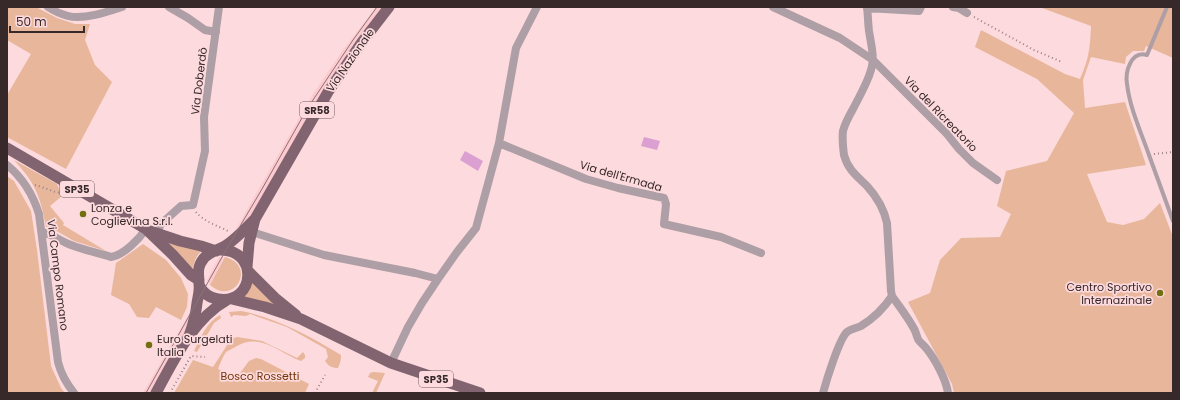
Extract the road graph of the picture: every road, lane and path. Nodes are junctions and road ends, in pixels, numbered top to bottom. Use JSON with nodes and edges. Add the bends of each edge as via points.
{"nodes":[{"id":1,"x":48,"y":7,"type":"edge"},
{"id":2,"x":122,"y":7,"type":"edge"},
{"id":3,"x":169,"y":7,"type":"edge"},
{"id":4,"x":219,"y":7,"type":"edge"},
{"id":5,"x":389,"y":7,"type":"edge"},
{"id":6,"x":537,"y":7,"type":"edge"},
{"id":7,"x":773,"y":7,"type":"edge"},
{"id":8,"x":921,"y":7,"type":"edge"},
{"id":9,"x":953,"y":7,"type":"edge"},
{"id":10,"x":1167,"y":7,"type":"edge"},
{"id":11,"x":867,"y":8,"type":"edge"},
{"id":12,"x":967,"y":14,"type":"joint"},
{"id":13,"x":216,"y":32,"type":"junction"},
{"id":14,"x":872,"y":60,"type":"junction"},
{"id":15,"x":1062,"y":62,"type":"dead end"},
{"id":16,"x":500,"y":143,"type":"junction"},
{"id":17,"x":7,"y":148,"type":"edge"},
{"id":18,"x":1173,"y":152,"type":"edge"},
{"id":19,"x":1149,"y":154,"type":"junction"},
{"id":20,"x":7,"y":165,"type":"edge"},
{"id":21,"x":997,"y":180,"type":"dead end"},
{"id":22,"x":26,"y":186,"type":"junction"},
{"id":23,"x":64,"y":194,"type":"dead end"},
{"id":24,"x":193,"y":205,"type":"junction"},
{"id":25,"x":255,"y":219,"type":"junction"},
{"id":26,"x":1173,"y":221,"type":"edge"},
{"id":27,"x":152,"y":231,"type":"junction"},
{"id":28,"x":42,"y":232,"type":"junction"},
{"id":29,"x":232,"y":232,"type":"dead end"},
{"id":30,"x":252,"y":232,"type":"junction"},
{"id":31,"x":218,"y":250,"type":"junction"},
{"id":32,"x":761,"y":253,"type":"dead end"},
{"id":33,"x":247,"y":269,"type":"junction"},
{"id":34,"x":438,"y":278,"type":"junction"},
{"id":35,"x":199,"y":282,"type":"junction"},
{"id":36,"x":892,"y":296,"type":"junction"},
{"id":37,"x":229,"y":299,"type":"junction"},
{"id":38,"x":301,"y":319,"type":"junction"},
{"id":39,"x":189,"y":336,"type":"junction"},
{"id":40,"x":205,"y":357,"type":"dead end"},
{"id":41,"x":391,"y":364,"type":"junction"},
{"id":42,"x":325,"y":375,"type":"dead end"},
{"id":43,"x":460,"y":390,"type":"edge"},
{"id":44,"x":74,"y":393,"type":"edge"},
{"id":45,"x":156,"y":393,"type":"edge"},
{"id":46,"x":170,"y":393,"type":"edge"},
{"id":47,"x":315,"y":393,"type":"edge"},
{"id":48,"x":480,"y":393,"type":"edge"},
{"id":49,"x":823,"y":393,"type":"edge"},
{"id":50,"x":948,"y":393,"type":"edge"}],
"edges":[{"from":1,"to":2,"type":"street","via":[[70,17],[86,16]]},
{"from":3,"to":13,"type":"street","via":[[205,30]]},
{"from":4,"to":13,"type":"street","name":"Via Doberdò"},
{"from":5,"to":25,"type":"main road","name":"Via Nazionale","number":"SR58","via":[[328,92]]},
{"from":6,"to":16,"type":"street","via":[[516,48]]},
{"from":7,"to":14,"type":"street","name":"Via del Ricreatorio","via":[[840,38]]},
{"from":8,"to":11,"type":"street","via":[[919,11]]},
{"from":9,"to":12,"type":"street"},
{"from":10,"to":19,"type":"lane","via":[[1147,55],[1136,55],[1127,76],[1131,102]]},
{"from":11,"to":14,"type":"street"},
{"from":12,"to":15,"type":"path"},
{"from":13,"to":24,"type":"street","name":"Via Doberdò","via":[[204,117],[205,151]]},
{"from":14,"to":21,"type":"street","name":"Via del Ricreatorio","via":[[947,134],[959,150]]},
{"from":14,"to":36,"type":"street","via":[[872,70],[843,130],[843,144],[848,168],[876,196],[885,215]]},
{"from":16,"to":32,"type":"street","name":"Via dell'Ermada","via":[[586,179],[664,198],[664,224],[721,237]]},
{"from":16,"to":34,"type":"street","via":[[476,228]]},
{"from":17,"to":27,"type":"main road","number":"SP35"},
{"from":18,"to":19,"type":"path"},
{"from":19,"to":26,"type":"lane"},
{"from":20,"to":22,"type":"street","name":"Via Campo Romano"},
{"from":22,"to":23,"type":"path","via":[[33,184]]},
{"from":22,"to":28,"type":"street","name":"Via Campo Romano","via":[[39,214]]},
{"from":24,"to":27,"type":"street","via":[[181,206]]},
{"from":24,"to":29,"type":"path","via":[[198,214],[208,221]]},
{"from":25,"to":30,"type":"main road","name":"Via Nazionale","number":"SR58"},
{"from":25,"to":31,"type":"main road","name":"Via Nazionale","number":"SR58","via":[[231,242]]},
{"from":27,"to":28,"type":"street","via":[[140,237],[122,253],[111,257],[62,242]]},
{"from":27,"to":31,"type":"main road","number":"SP35"},
{"from":27,"to":35,"type":"main road","number":"SP35"},
{"from":28,"to":44,"type":"street","name":"Via Campo Romano","via":[[58,362],[61,374]]},
{"from":30,"to":33,"type":"main road","name":"Via Nazionale","number":"SR58"},
{"from":30,"to":34,"type":"street","via":[[324,255]]},
{"from":31,"to":33,"type":"main road","via":[[239,255]]},
{"from":31,"to":35,"type":"main road","name":"Via Nazionale","number":"SR58","via":[[204,258],[199,266]]},
{"from":33,"to":37,"type":"main road","name":"Via Nazionale","number":"SR58","via":[[244,289],[239,295]]},
{"from":33,"to":38,"type":"main road","number":"SP35","via":[[275,298]]},
{"from":34,"to":41,"type":"street","via":[[408,327]]},
{"from":35,"to":37,"type":"main road","via":[[213,298]]},
{"from":35,"to":39,"type":"main road","name":"Via Nazionale","number":"SR58"},
{"from":36,"to":49,"type":"street","via":[[875,316],[846,333],[836,351]]},
{"from":36,"to":50,"type":"street","via":[[931,356],[948,388]]},
{"from":37,"to":38,"type":"main road","number":"SP35"},
{"from":37,"to":39,"type":"main road","name":"Via Nazionale","number":"SR58","via":[[209,312]]},
{"from":38,"to":41,"type":"main road","number":"SP35"},
{"from":39,"to":45,"type":"main road","name":"Via Nazionale","number":"SR58"},
{"from":40,"to":46,"type":"path","via":[[191,356]]},
{"from":41,"to":43,"type":"main road","number":"SP35"},
{"from":42,"to":47,"type":"path"},
{"from":43,"to":48,"type":"main road","number":"SP35"}]}
